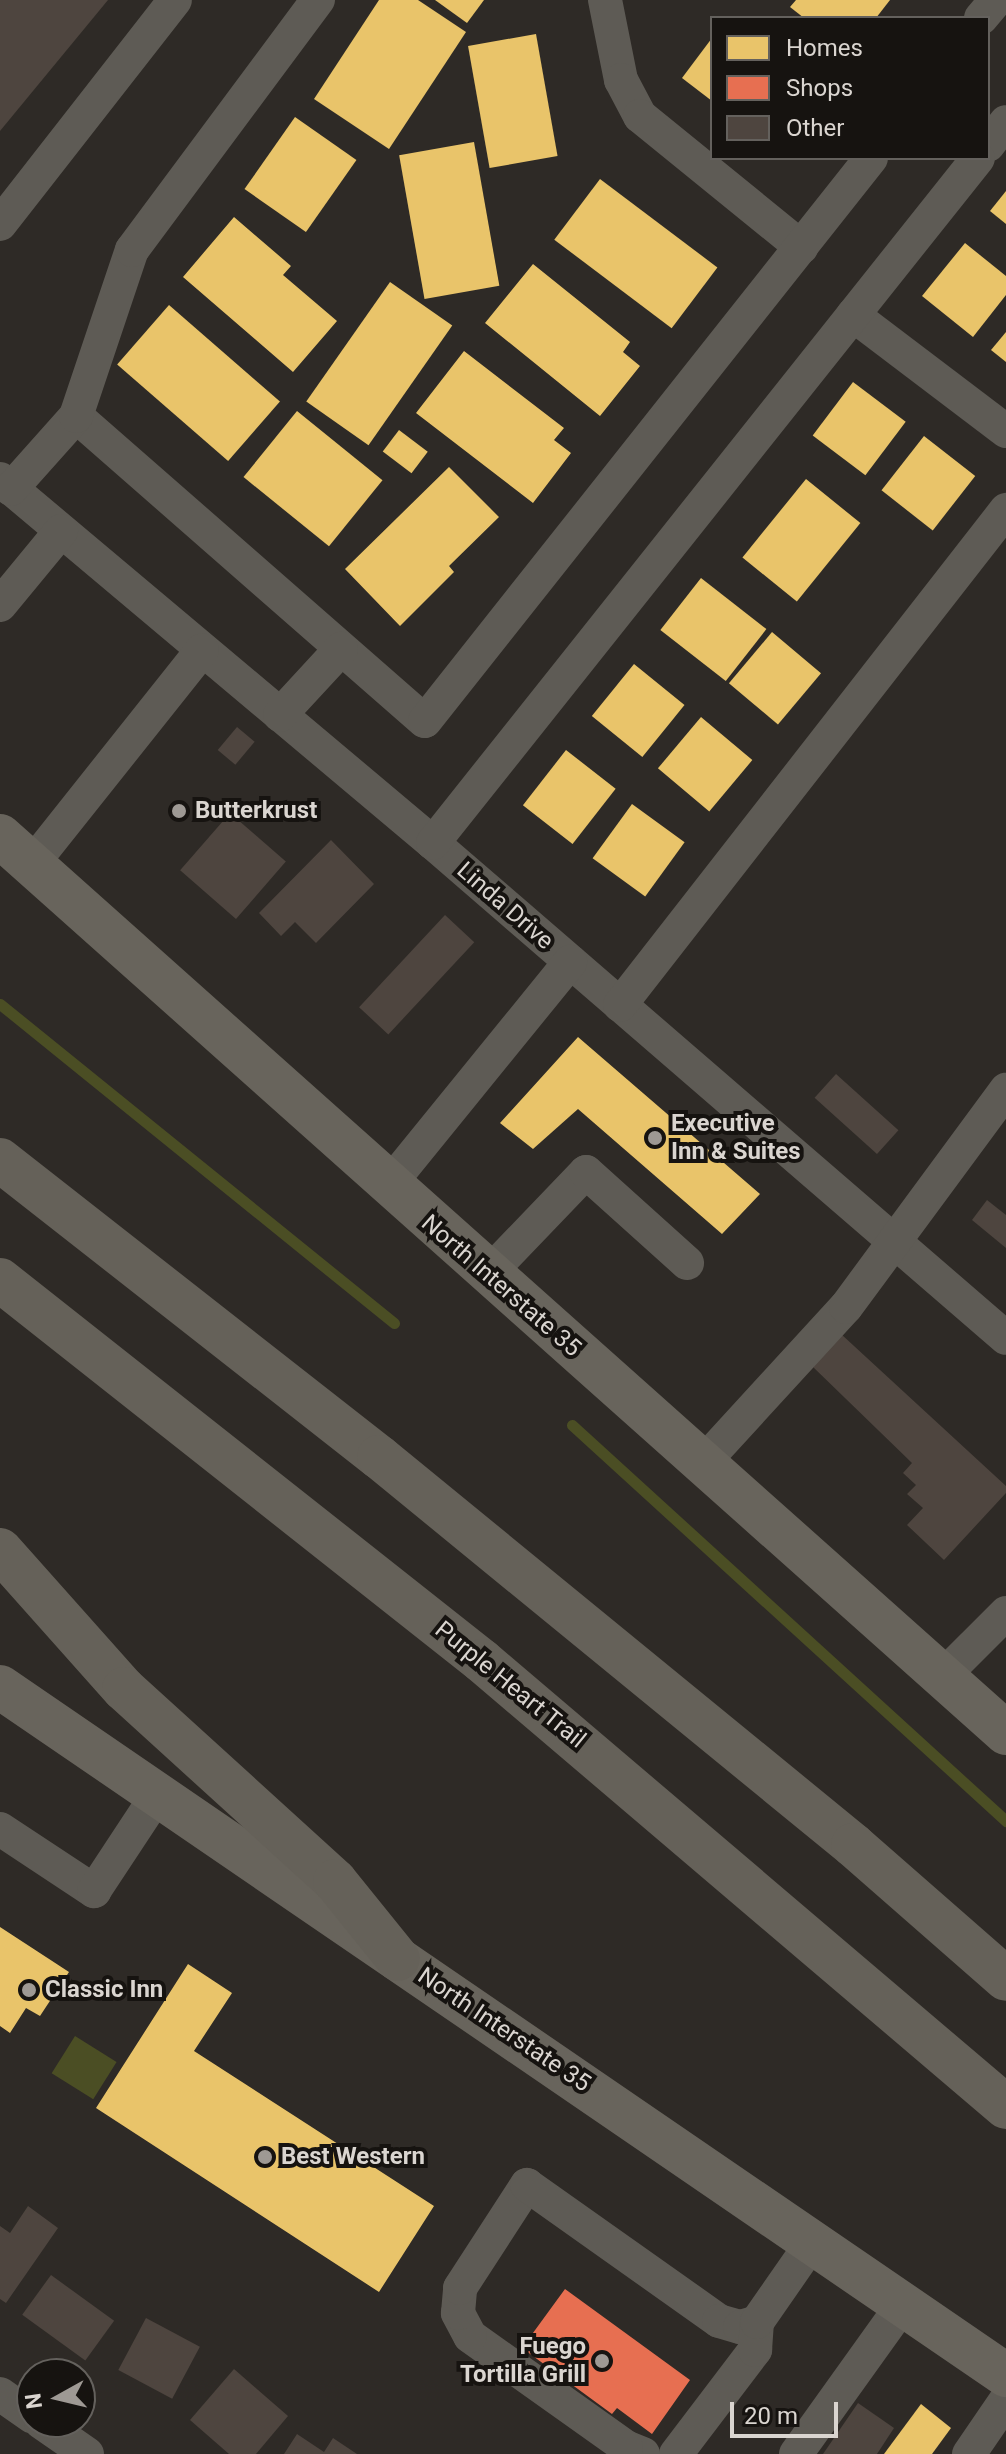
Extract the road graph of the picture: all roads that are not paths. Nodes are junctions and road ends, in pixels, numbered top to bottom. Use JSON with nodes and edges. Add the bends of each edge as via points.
{"nodes":[{"id":1,"x":175,"y":0,"type":"edge"},
{"id":2,"x":318,"y":0,"type":"edge"},
{"id":3,"x":605,"y":0,"type":"edge"},
{"id":4,"x":996,"y":0,"type":"edge"},
{"id":5,"x":983,"y":16,"type":"edge"},
{"id":6,"x":1006,"y":122,"type":"edge"},
{"id":7,"x":990,"y":142,"type":"edge"},
{"id":8,"x":869,"y":160,"type":"edge"},
{"id":9,"x":976,"y":160,"type":"edge"},
{"id":10,"x":0,"y":224,"type":"edge"},
{"id":11,"x":801,"y":247,"type":"junction"},
{"id":12,"x":853,"y":315,"type":"junction"},
{"id":13,"x":76,"y":416,"type":"junction"},
{"id":14,"x":1006,"y":431,"type":"edge"},
{"id":15,"x":6,"y":484,"type":"edge"},
{"id":16,"x":1006,"y":510,"type":"edge"},
{"id":17,"x":61,"y":531,"type":"junction"},
{"id":18,"x":0,"y":605,"type":"edge"},
{"id":19,"x":341,"y":649,"type":"junction"},
{"id":20,"x":202,"y":650,"type":"junction"},
{"id":21,"x":280,"y":715,"type":"junction"},
{"id":22,"x":433,"y":843,"type":"junction"},
{"id":23,"x":16,"y":850,"type":"edge"},
{"id":24,"x":570,"y":962,"type":"junction"},
{"id":25,"x":620,"y":1005,"type":"junction"},
{"id":26,"x":1006,"y":1090,"type":"edge"},
{"id":27,"x":0,"y":1160,"type":"edge"},
{"id":28,"x":388,"y":1186,"type":"junction"},
{"id":29,"x":892,"y":1240,"type":"junction"},
{"id":30,"x":687,"y":1263,"type":"dead end"},
{"id":31,"x":489,"y":1273,"type":"junction"},
{"id":32,"x":0,"y":1280,"type":"edge"},
{"id":33,"x":1006,"y":1338,"type":"edge"},
{"id":34,"x":701,"y":1465,"type":"junction"},
{"id":35,"x":0,"y":1550,"type":"edge"},
{"id":36,"x":1006,"y":1613,"type":"edge"},
{"id":37,"x":941,"y":1678,"type":"junction"},
{"id":38,"x":0,"y":1687,"type":"edge"},
{"id":39,"x":1006,"y":1733,"type":"edge"},
{"id":40,"x":156,"y":1797,"type":"junction"},
{"id":41,"x":0,"y":1829,"type":"edge"},
{"id":42,"x":398,"y":1959,"type":"junction"},
{"id":43,"x":1006,"y":1979,"type":"edge"},
{"id":44,"x":1006,"y":2107,"type":"edge"},
{"id":45,"x":814,"y":2240,"type":"junction"},
{"id":46,"x":904,"y":2303,"type":"junction"},
{"id":47,"x":757,"y":2322,"type":"junction"},
{"id":48,"x":1006,"y":2375,"type":"edge"},
{"id":49,"x":1006,"y":2400,"type":"edge"},
{"id":50,"x":64,"y":2438,"type":"edge"},
{"id":51,"x":87,"y":2454,"type":"edge"},
{"id":52,"x":643,"y":2454,"type":"edge"},
{"id":53,"x":676,"y":2454,"type":"edge"},
{"id":54,"x":796,"y":2454,"type":"edge"},
{"id":55,"x":969,"y":2454,"type":"edge"}],
"edges":[{"from":1,"to":10,"type":"street"},
{"from":2,"to":13,"type":"street","via":[[132,250]]},
{"from":3,"to":11,"type":"street","via":[[621,80],[640,116]]},
{"from":4,"to":5,"type":"street"},
{"from":6,"to":7,"type":"street"},
{"from":8,"to":11,"type":"street"},
{"from":9,"to":12,"type":"street"},
{"from":11,"to":19,"type":"street","via":[[425,721]]},
{"from":12,"to":14,"type":"street"},
{"from":12,"to":22,"type":"street"},
{"from":13,"to":15,"type":"street"},
{"from":13,"to":19,"type":"street"},
{"from":15,"to":17,"type":"street","name":"Linda Drive"},
{"from":16,"to":25,"type":"street"},
{"from":17,"to":18,"type":"street"},
{"from":17,"to":20,"type":"street","name":"Linda Drive"},
{"from":19,"to":21,"type":"street"},
{"from":20,"to":21,"type":"street","name":"Linda Drive"},
{"from":20,"to":23,"type":"street"},
{"from":21,"to":22,"type":"street","name":"Linda Drive"},
{"from":22,"to":24,"type":"street","name":"Linda Drive"},
{"from":23,"to":28,"type":"main road","name":"North Interstate 35"},
{"from":24,"to":25,"type":"street","name":"Linda Drive"},
{"from":24,"to":28,"type":"street"},
{"from":25,"to":29,"type":"street","name":"Linda Drive"},
{"from":26,"to":29,"type":"street"},
{"from":27,"to":43,"type":"highway","via":[[391,1466],[841,1835]]},
{"from":28,"to":31,"type":"main road","name":"North Interstate 35"},
{"from":29,"to":33,"type":"street","name":"Linda Drive"},
{"from":29,"to":34,"type":"street","via":[[846,1307]]},
{"from":30,"to":31,"type":"street","via":[[586,1172]]},
{"from":31,"to":34,"type":"main road","name":"North Interstate 35"},
{"from":32,"to":44,"type":"highway","name":"Purple Heart Trail","via":[[482,1661]]},
{"from":34,"to":37,"type":"main road","name":"North Interstate 35"},
{"from":35,"to":42,"type":"highway","via":[[124,1689],[335,1881]]},
{"from":36,"to":37,"type":"street"},
{"from":37,"to":39,"type":"main road","name":"North Interstate 35"},
{"from":38,"to":40,"type":"main road","name":"North Interstate 35"},
{"from":40,"to":41,"type":"street","via":[[94,1891]]},
{"from":40,"to":42,"type":"main road","name":"North Interstate 35"},
{"from":42,"to":45,"type":"main road","name":"North Interstate 35"},
{"from":45,"to":46,"type":"main road","name":"North Interstate 35"},
{"from":45,"to":47,"type":"street"},
{"from":46,"to":48,"type":"main road","name":"North Interstate 35"},
{"from":46,"to":54,"type":"street"},
{"from":47,"to":52,"type":"street","via":[[740,2327],[719,2321],[527,2185],[460,2288],[458,2313],[470,2336]]},
{"from":47,"to":53,"type":"street","via":[[755,2350]]},
{"from":49,"to":55,"type":"street"},
{"from":50,"to":51,"type":"street"}]}
